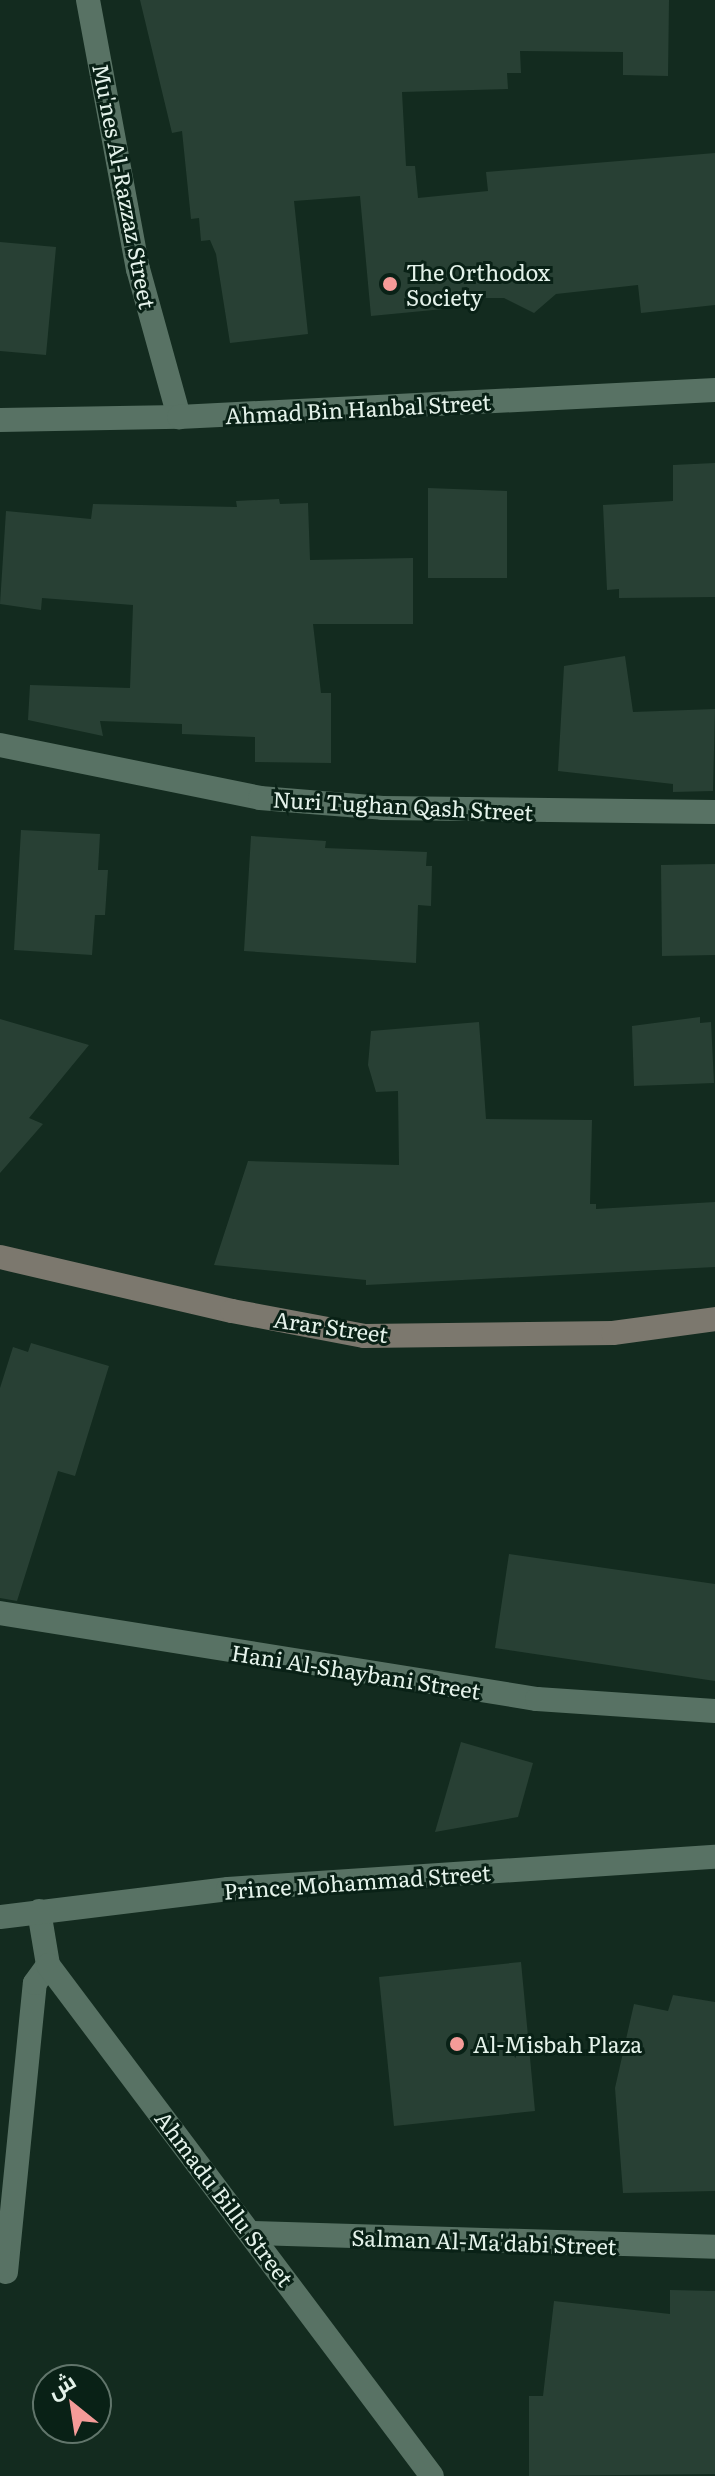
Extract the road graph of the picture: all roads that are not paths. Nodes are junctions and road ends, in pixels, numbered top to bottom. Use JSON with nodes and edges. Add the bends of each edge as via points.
{"nodes":[{"id":1,"x":88,"y":0,"type":"edge"},
{"id":2,"x":715,"y":390,"type":"edge"},
{"id":3,"x":179,"y":417,"type":"junction"},
{"id":4,"x":0,"y":420,"type":"edge"},
{"id":5,"x":0,"y":745,"type":"edge"},
{"id":6,"x":715,"y":812,"type":"edge"},
{"id":7,"x":0,"y":1257,"type":"edge"},
{"id":8,"x":715,"y":1319,"type":"edge"},
{"id":9,"x":0,"y":1613,"type":"edge"},
{"id":10,"x":715,"y":1711,"type":"edge"},
{"id":11,"x":715,"y":1857,"type":"edge"},
{"id":12,"x":39,"y":1911,"type":"junction"},
{"id":13,"x":0,"y":1917,"type":"edge"},
{"id":14,"x":48,"y":1965,"type":"junction"},
{"id":15,"x":252,"y":2233,"type":"junction"},
{"id":16,"x":715,"y":2247,"type":"edge"},
{"id":17,"x":6,"y":2272,"type":"dead end"},
{"id":18,"x":432,"y":2476,"type":"edge"}],
"edges":[{"from":1,"to":3,"type":"street","name":"Mu'nes Al-Razzaz Street","via":[[138,269]]},
{"from":2,"to":3,"type":"street","name":"Ahmad Bin Hanbal Street"},
{"from":3,"to":4,"type":"street","name":"Ahmad Bin Hanbal Street"},
{"from":5,"to":6,"type":"street","name":"Nuri Tughan Qash Street","via":[[260,798],[383,808]]},
{"from":7,"to":8,"type":"main road","name":"Arar Street","via":[[364,1336],[613,1333]]},
{"from":9,"to":10,"type":"street","name":"Hani Al-Shaybani Street","via":[[537,1699]]},
{"from":11,"to":12,"type":"street","name":"Prince Mohammad Street","via":[[228,1889]]},
{"from":12,"to":13,"type":"street","name":"Prince Mohammad Street"},
{"from":12,"to":14,"type":"street","name":"Ahmadu Billu Street"},
{"from":14,"to":15,"type":"street","name":"Ahmadu Billu Street"},
{"from":14,"to":17,"type":"street","via":[[35,1983]]},
{"from":15,"to":16,"type":"street","name":"Salman Al-Ma'dabi Street"},
{"from":15,"to":18,"type":"street","name":"Ahmadu Billu Street"}]}
